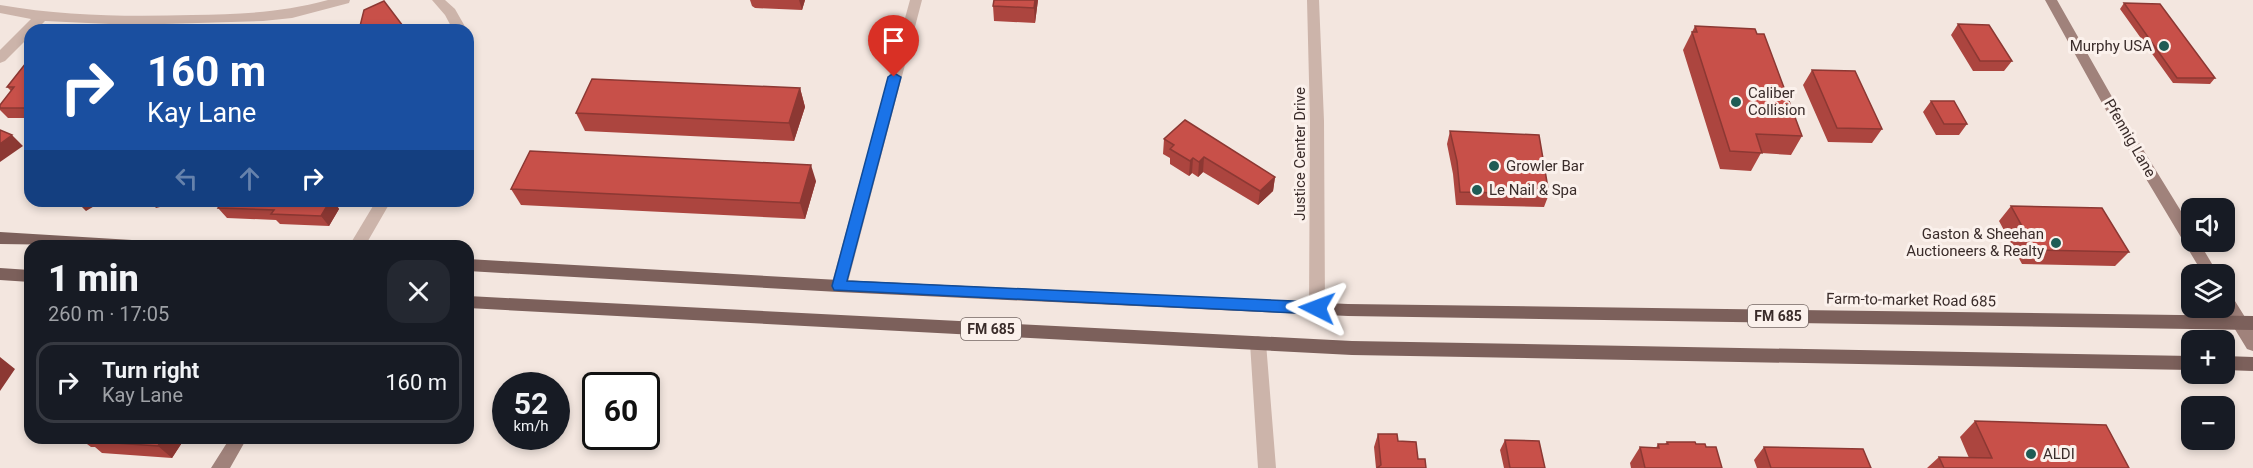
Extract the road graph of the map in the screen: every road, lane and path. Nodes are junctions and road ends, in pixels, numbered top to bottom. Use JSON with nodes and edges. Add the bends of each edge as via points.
{"nodes":[{"id":1,"x":344,"y":0,"type":"edge"},
{"id":2,"x":438,"y":0,"type":"edge"},
{"id":3,"x":916,"y":0,"type":"edge"},
{"id":4,"x":1313,"y":0,"type":"edge"},
{"id":5,"x":2051,"y":0,"type":"edge"},
{"id":6,"x":0,"y":9,"type":"edge"},
{"id":7,"x":263,"y":17,"type":"junction"},
{"id":8,"x":40,"y":18,"type":"junction"},
{"id":9,"x":34,"y":24,"type":"edge"},
{"id":10,"x":258,"y":24,"type":"edge"},
{"id":11,"x":457,"y":24,"type":"edge"},
{"id":12,"x":24,"y":34,"type":"edge"},
{"id":13,"x":0,"y":58,"type":"edge"},
{"id":14,"x":380,"y":207,"type":"edge"},
{"id":15,"x":0,"y":238,"type":"edge"},
{"id":16,"x":33,"y":240,"type":"edge"},
{"id":17,"x":361,"y":240,"type":"edge"},
{"id":18,"x":2205,"y":264,"type":"edge"},
{"id":19,"x":474,"y":265,"type":"edge"},
{"id":20,"x":0,"y":274,"type":"edge"},
{"id":21,"x":24,"y":276,"type":"edge"},
{"id":22,"x":839,"y":286,"type":"junction"},
{"id":23,"x":474,"y":302,"type":"edge"},
{"id":24,"x":1317,"y":308,"type":"junction"},
{"id":25,"x":2235,"y":310,"type":"edge"},
{"id":26,"x":2246,"y":323,"type":"edge"},
{"id":27,"x":1258,"y":343,"type":"junction"},
{"id":28,"x":2253,"y":344,"type":"edge"},
{"id":29,"x":2181,"y":363,"type":"edge"},
{"id":30,"x":2235,"y":363,"type":"edge"},
{"id":31,"x":2253,"y":364,"type":"edge"},
{"id":32,"x":235,"y":444,"type":"edge"},
{"id":33,"x":220,"y":468,"type":"edge"},
{"id":34,"x":1268,"y":468,"type":"edge"}],
"edges":[{"from":1,"to":7,"type":"street","via":[[292,14]]},
{"from":2,"to":11,"type":"street"},
{"from":3,"to":22,"type":"street"},
{"from":4,"to":24,"type":"street","name":"Justice Center Drive"},
{"from":5,"to":18,"type":"street","name":"Pfennig Lane"},
{"from":6,"to":8,"type":"street"},
{"from":7,"to":8,"type":"street"},
{"from":7,"to":10,"type":"street"},
{"from":8,"to":9,"type":"street"},
{"from":12,"to":13,"type":"street"},
{"from":14,"to":17,"type":"street"},
{"from":15,"to":16,"type":"main road"},
{"from":19,"to":22,"type":"main road","number":"FM 685"},
{"from":20,"to":21,"type":"main road"},
{"from":22,"to":24,"type":"main road","number":"FM 685"},
{"from":23,"to":27,"type":"main road","number":"FM 685"},
{"from":24,"to":26,"type":"main road","name":"Farm-to-market Road 685","number":"FM 685"},
{"from":25,"to":26,"type":"street"},
{"from":26,"to":28,"type":"street"},
{"from":27,"to":29,"type":"main road","number":"FM 685"},
{"from":27,"to":34,"type":"street"},
{"from":30,"to":31,"type":"main road"},
{"from":32,"to":33,"type":"street"}]}
